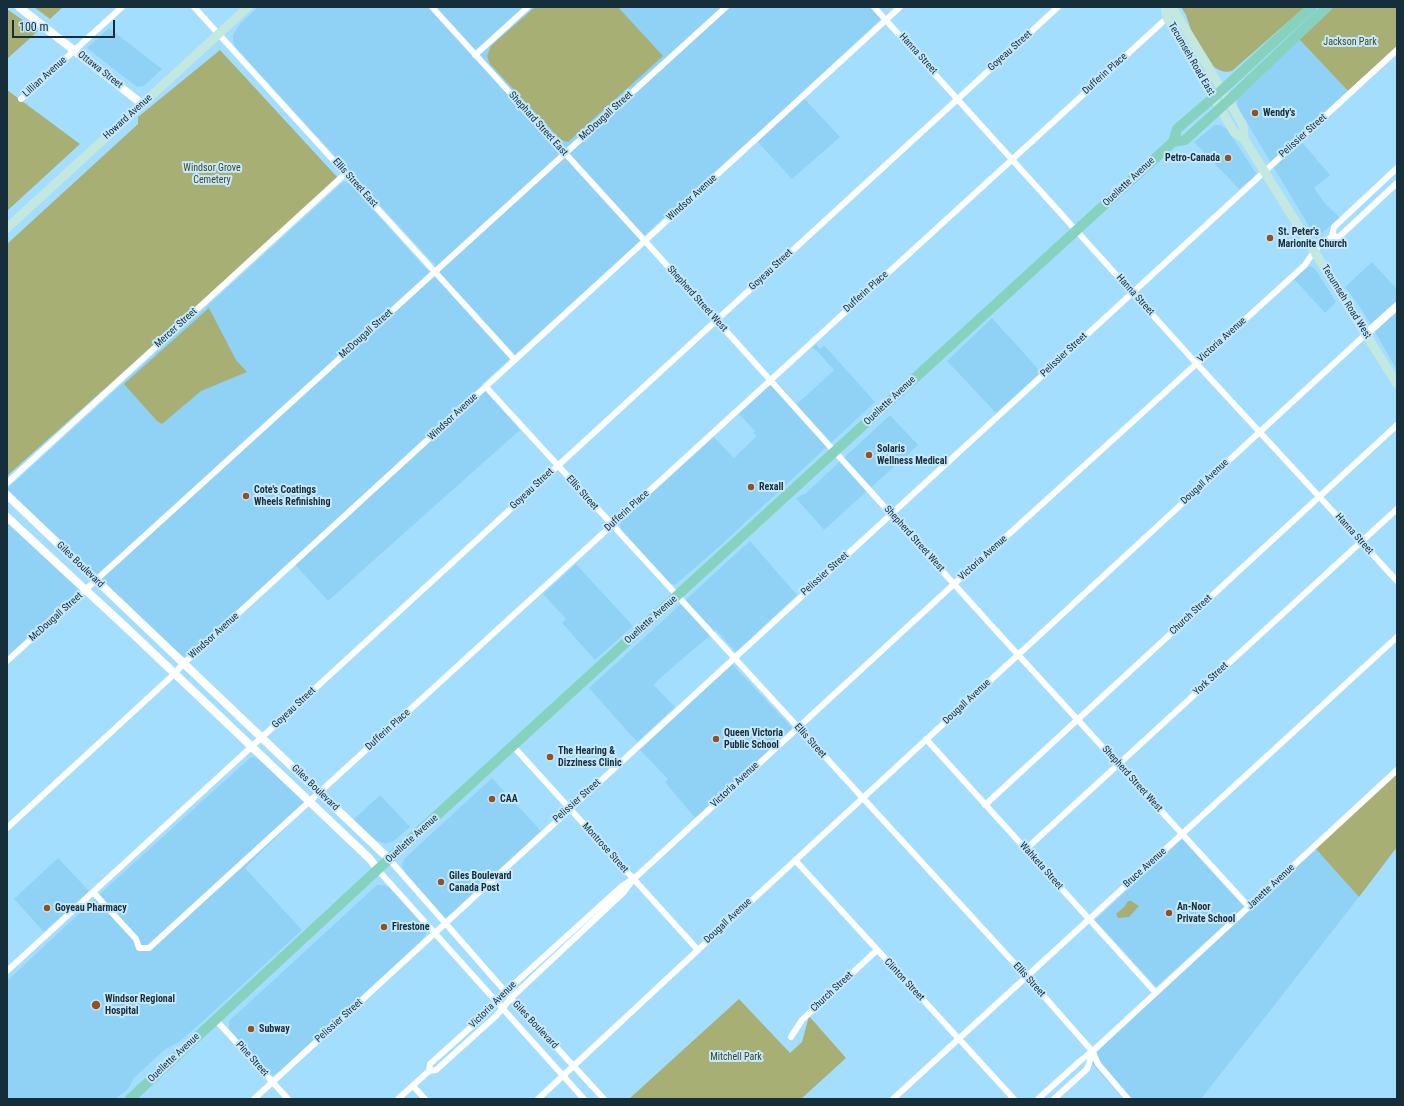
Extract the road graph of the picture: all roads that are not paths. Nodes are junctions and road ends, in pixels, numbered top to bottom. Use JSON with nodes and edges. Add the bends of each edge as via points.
{"nodes":[{"id":1,"x":19,"y":7,"type":"edge"},
{"id":2,"x":122,"y":7,"type":"edge"},
{"id":3,"x":194,"y":7,"type":"edge"},
{"id":4,"x":248,"y":7,"type":"edge"},
{"id":5,"x":432,"y":7,"type":"edge"},
{"id":6,"x":528,"y":7,"type":"edge"},
{"id":7,"x":726,"y":7,"type":"edge"},
{"id":8,"x":874,"y":7,"type":"edge"},
{"id":9,"x":900,"y":7,"type":"edge"},
{"id":10,"x":1058,"y":7,"type":"edge"},
{"id":11,"x":1165,"y":7,"type":"edge"},
{"id":12,"x":1172,"y":7,"type":"edge"},
{"id":13,"x":1312,"y":7,"type":"edge"},
{"id":14,"x":1327,"y":7,"type":"edge"},
{"id":15,"x":1167,"y":18,"type":"junction"},
{"id":16,"x":886,"y":20,"type":"junction"},
{"id":17,"x":219,"y":34,"type":"junction"},
{"id":18,"x":75,"y":50,"type":"junction"},
{"id":19,"x":1397,"y":50,"type":"edge"},
{"id":20,"x":475,"y":55,"type":"junction"},
{"id":21,"x":1222,"y":90,"type":"junction"},
{"id":22,"x":1213,"y":97,"type":"junction"},
{"id":23,"x":958,"y":98,"type":"junction"},
{"id":24,"x":21,"y":99,"type":"dead end"},
{"id":25,"x":1228,"y":101,"type":"junction"},
{"id":26,"x":142,"y":104,"type":"junction"},
{"id":27,"x":1220,"y":109,"type":"junction"},
{"id":28,"x":1244,"y":139,"type":"junction"},
{"id":29,"x":1173,"y":142,"type":"junction"},
{"id":30,"x":565,"y":154,"type":"junction"},
{"id":31,"x":1012,"y":159,"type":"junction"},
{"id":32,"x":1397,"y":168,"type":"edge"},
{"id":33,"x":1264,"y":171,"type":"junction"},
{"id":34,"x":346,"y":173,"type":"junction"},
{"id":35,"x":1397,"y":183,"type":"edge"},
{"id":36,"x":7,"y":228,"type":"edge"},
{"id":37,"x":1077,"y":230,"type":"junction"},
{"id":38,"x":1332,"y":236,"type":"junction"},
{"id":39,"x":645,"y":241,"type":"junction"},
{"id":40,"x":1314,"y":251,"type":"junction"},
{"id":41,"x":435,"y":272,"type":"junction"},
{"id":42,"x":1133,"y":292,"type":"junction"},
{"id":43,"x":1397,"y":306,"type":"edge"},
{"id":44,"x":716,"y":320,"type":"junction"},
{"id":45,"x":1366,"y":334,"type":"junction"},
{"id":46,"x":515,"y":360,"type":"junction"},
{"id":47,"x":1196,"y":363,"type":"junction"},
{"id":48,"x":770,"y":380,"type":"junction"},
{"id":49,"x":1397,"y":384,"type":"edge"},
{"id":50,"x":486,"y":387,"type":"junction"},
{"id":51,"x":1397,"y":425,"type":"edge"},
{"id":52,"x":1260,"y":431,"type":"junction"},
{"id":53,"x":835,"y":452,"type":"junction"},
{"id":54,"x":558,"y":466,"type":"junction"},
{"id":55,"x":7,"y":483,"type":"edge"},
{"id":56,"x":7,"y":495,"type":"edge"},
{"id":57,"x":1320,"y":496,"type":"junction"},
{"id":58,"x":1397,"y":509,"type":"edge"},
{"id":59,"x":891,"y":514,"type":"junction"},
{"id":60,"x":7,"y":517,"type":"edge"},
{"id":61,"x":612,"y":525,"type":"junction"},
{"id":62,"x":1361,"y":542,"type":"junction"},
{"id":63,"x":96,"y":580,"type":"junction"},
{"id":64,"x":1397,"y":581,"type":"edge"},
{"id":65,"x":954,"y":584,"type":"junction"},
{"id":66,"x":85,"y":590,"type":"junction"},
{"id":67,"x":677,"y":596,"type":"junction"},
{"id":68,"x":1397,"y":637,"type":"edge"},
{"id":69,"x":1018,"y":654,"type":"junction"},
{"id":70,"x":734,"y":658,"type":"junction"},
{"id":71,"x":7,"y":661,"type":"edge"},
{"id":72,"x":184,"y":663,"type":"junction"},
{"id":73,"x":174,"y":674,"type":"junction"},
{"id":74,"x":1078,"y":720,"type":"junction"},
{"id":75,"x":798,"y":728,"type":"junction"},
{"id":76,"x":261,"y":738,"type":"junction"},
{"id":77,"x":926,"y":739,"type":"junction"},
{"id":78,"x":251,"y":746,"type":"junction"},
{"id":79,"x":513,"y":746,"type":"junction"},
{"id":80,"x":1119,"y":764,"type":"junction"},
{"id":81,"x":1397,"y":770,"type":"edge"},
{"id":82,"x":320,"y":792,"type":"junction"},
{"id":83,"x":862,"y":798,"type":"junction"},
{"id":84,"x":310,"y":802,"type":"junction"},
{"id":85,"x":985,"y":805,"type":"junction"},
{"id":86,"x":569,"y":809,"type":"junction"},
{"id":87,"x":7,"y":828,"type":"edge"},
{"id":88,"x":1182,"y":834,"type":"junction"},
{"id":89,"x":1026,"y":849,"type":"junction"},
{"id":90,"x":389,"y":859,"type":"junction"},
{"id":91,"x":795,"y":860,"type":"junction"},
{"id":92,"x":378,"y":870,"type":"junction"},
{"id":93,"x":633,"y":879,"type":"junction"},
{"id":94,"x":93,"y":892,"type":"junction"},
{"id":95,"x":1249,"y":907,"type":"junction"},
{"id":96,"x":1090,"y":919,"type":"junction"},
{"id":97,"x":445,"y":924,"type":"junction"},
{"id":98,"x":435,"y":933,"type":"junction"},
{"id":99,"x":698,"y":950,"type":"junction"},
{"id":100,"x":877,"y":950,"type":"junction"},
{"id":101,"x":7,"y":971,"type":"edge"},
{"id":102,"x":1026,"y":977,"type":"junction"},
{"id":103,"x":505,"y":992,"type":"junction"},
{"id":104,"x":1156,"y":993,"type":"junction"},
{"id":105,"x":511,"y":998,"type":"junction"},
{"id":106,"x":497,"y":1002,"type":"junction"},
{"id":107,"x":502,"y":1008,"type":"junction"},
{"id":108,"x":216,"y":1020,"type":"junction"},
{"id":109,"x":790,"y":1037,"type":"dead end"},
{"id":110,"x":959,"y":1039,"type":"junction"},
{"id":111,"x":1093,"y":1052,"type":"junction"},
{"id":112,"x":572,"y":1065,"type":"junction"},
{"id":113,"x":429,"y":1071,"type":"junction"},
{"id":114,"x":563,"y":1076,"type":"junction"},
{"id":115,"x":272,"y":1082,"type":"junction"},
{"id":116,"x":413,"y":1086,"type":"junction"},
{"id":117,"x":130,"y":1099,"type":"edge"},
{"id":118,"x":254,"y":1099,"type":"edge"},
{"id":119,"x":288,"y":1099,"type":"edge"},
{"id":120,"x":398,"y":1099,"type":"edge"},
{"id":121,"x":425,"y":1099,"type":"edge"},
{"id":122,"x":538,"y":1099,"type":"edge"},
{"id":123,"x":584,"y":1099,"type":"edge"},
{"id":124,"x":604,"y":1099,"type":"edge"},
{"id":125,"x":893,"y":1099,"type":"edge"},
{"id":126,"x":1014,"y":1099,"type":"edge"},
{"id":127,"x":1038,"y":1099,"type":"edge"},
{"id":128,"x":1054,"y":1099,"type":"edge"},
{"id":129,"x":1128,"y":1099,"type":"edge"}],
"edges":[{"from":1,"to":18,"type":"street","name":"Ottawa Street"},
{"from":2,"to":18,"type":"street","name":"Lillian Avenue"},
{"from":3,"to":17,"type":"street","name":"Ellis Street East"},
{"from":4,"to":17,"type":"main road","name":"Howard Avenue"},
{"from":5,"to":20,"type":"street","name":"Shephard Street East"},
{"from":6,"to":20,"type":"street"},
{"from":7,"to":30,"type":"street","name":"McDougall Street"},
{"from":8,"to":16,"type":"street","name":"Hanna Street"},
{"from":9,"to":16,"type":"street","name":"Windsor Avenue"},
{"from":10,"to":23,"type":"street","name":"Goyeau Street"},
{"from":11,"to":15,"type":"main road","name":"Tecumseh Road East"},
{"from":12,"to":21,"type":"main road","name":"Tecumseh Road East"},
{"from":13,"to":21,"type":"main road","name":"Ouellette Avenue"},
{"from":14,"to":25,"type":"main road","name":"Ouellette Avenue"},
{"from":15,"to":22,"type":"main road","name":"Tecumseh Road East"},
{"from":15,"to":31,"type":"street","name":"Dufferin Place"},
{"from":16,"to":23,"type":"street","name":"Hanna Street"},
{"from":16,"to":39,"type":"street","name":"Windsor Avenue"},
{"from":17,"to":26,"type":"main road","name":"Howard Avenue"},
{"from":17,"to":34,"type":"street","name":"Ellis Street East"},
{"from":18,"to":24,"type":"street","name":"Lillian Avenue"},
{"from":18,"to":26,"type":"street","name":"Ottawa Street"},
{"from":19,"to":33,"type":"street","name":"Pelissier Street"},
{"from":20,"to":30,"type":"street","name":"Shephard Street East"},
{"from":21,"to":22,"type":"main road","name":"Ouellette Avenue"},
{"from":21,"to":25,"type":"main road","name":"Tecumseh Road West"},
{"from":22,"to":27,"type":"main road","name":"Tecumseh Road East"},
{"from":22,"to":29,"type":"main road","name":"Ouellette Avenue","via":[[1177,129]]},
{"from":23,"to":31,"type":"street","name":"Hanna Street"},
{"from":23,"to":44,"type":"street","name":"Goyeau Street"},
{"from":25,"to":27,"type":"main road","name":"Ouellette Avenue"},
{"from":25,"to":28,"type":"main road","name":"Tecumseh Road West","via":[[1243,126]]},
{"from":26,"to":36,"type":"main road","name":"Howard Avenue"},
{"from":27,"to":28,"type":"main road","name":"Tecumseh Road West","via":[[1234,132]]},
{"from":27,"to":29,"type":"main road","name":"Ouellette Avenue","via":[[1185,140]]},
{"from":28,"to":33,"type":"main road","name":"Tecumseh Road West"},
{"from":29,"to":37,"type":"main road","name":"Ouellette Avenue"},
{"from":30,"to":39,"type":"street","name":"Shephard Street East"},
{"from":30,"to":41,"type":"street","name":"McDougall Street"},
{"from":31,"to":37,"type":"street","name":"Hanna Street"},
{"from":31,"to":48,"type":"street","name":"Dufferin Place"},
{"from":32,"to":38,"type":"street","name":"Victoria Avenue","via":[[1334,227]]},
{"from":33,"to":40,"type":"main road","name":"Tecumseh Road West"},
{"from":33,"to":42,"type":"street","name":"Pelissier Street"},
{"from":34,"to":41,"type":"street","name":"Ellis Street East"},
{"from":34,"to":55,"type":"street","name":"Mercer Street"},
{"from":35,"to":38,"type":"street","name":"Victoria Avenue","via":[[1340,236]]},
{"from":37,"to":42,"type":"street","name":"Hanna Street"},
{"from":37,"to":53,"type":"main road","name":"Ouellette Avenue"},
{"from":38,"to":40,"type":"street","name":"Victoria Avenue"},
{"from":39,"to":44,"type":"street","name":"Shepherd Street West"},
{"from":39,"to":46,"type":"street","name":"Windsor Avenue"},
{"from":40,"to":45,"type":"main road","name":"Tecumseh Road West"},
{"from":40,"to":47,"type":"street","name":"Victoria Avenue","via":[[1305,265]]},
{"from":41,"to":46,"type":"street","name":"Ellis Street East"},
{"from":41,"to":63,"type":"street","name":"McDougall Street"},
{"from":42,"to":47,"type":"street","name":"Hanna Street"},
{"from":42,"to":59,"type":"street","name":"Pelissier Street"},
{"from":43,"to":45,"type":"street","name":"Dougall Avenue"},
{"from":44,"to":48,"type":"street","name":"Shepherd Street West"},
{"from":44,"to":54,"type":"street","name":"Goyeau Street"},
{"from":45,"to":49,"type":"main road","name":"Tecumseh Road West"},
{"from":45,"to":52,"type":"street","name":"Dougall Avenue"},
{"from":46,"to":50,"type":"street","name":"Windsor Avenue"},
{"from":47,"to":52,"type":"street","name":"Hanna Street"},
{"from":47,"to":65,"type":"street","name":"Victoria Avenue"},
{"from":48,"to":53,"type":"street","name":"Shepherd Street West"},
{"from":48,"to":61,"type":"street","name":"Dufferin Place"},
{"from":50,"to":54,"type":"street","name":"Ellis Street"},
{"from":50,"to":72,"type":"street","name":"Windsor Avenue"},
{"from":51,"to":57,"type":"street","name":"Church Street"},
{"from":52,"to":57,"type":"street","name":"Hanna Street"},
{"from":52,"to":69,"type":"street","name":"Dougall Avenue"},
{"from":53,"to":59,"type":"street","name":"Shepherd Street West"},
{"from":53,"to":67,"type":"main road","name":"Ouellette Avenue"},
{"from":54,"to":61,"type":"street","name":"Ellis Street"},
{"from":54,"to":76,"type":"street","name":"Goyeau Street"},
{"from":56,"to":63,"type":"street","name":"Giles Boulevard"},
{"from":57,"to":62,"type":"street","name":"Hanna Street"},
{"from":57,"to":74,"type":"street","name":"Church Street"},
{"from":58,"to":62,"type":"street","name":"York Street"},
{"from":59,"to":65,"type":"street","name":"Shepherd Street West"},
{"from":59,"to":70,"type":"street","name":"Pelissier Street"},
{"from":60,"to":66,"type":"street","name":"Giles Boulevard"},
{"from":61,"to":67,"type":"street","name":"Ellis Street"},
{"from":61,"to":82,"type":"street","name":"Dufferin Place"},
{"from":62,"to":64,"type":"street","name":"Hanna Street"},
{"from":62,"to":80,"type":"street","name":"York Street"},
{"from":63,"to":66,"type":"street","name":"McDougall Street"},
{"from":63,"to":72,"type":"street","name":"Giles Boulevard"},
{"from":65,"to":69,"type":"street","name":"Shepherd Street West"},
{"from":65,"to":75,"type":"street","name":"Victoria Avenue"},
{"from":66,"to":71,"type":"street","name":"McDougall Street"},
{"from":66,"to":73,"type":"street","name":"Giles Boulevard"},
{"from":67,"to":70,"type":"street","name":"Ellis Street"},
{"from":67,"to":79,"type":"main road","name":"Ouellette Avenue"},
{"from":68,"to":88,"type":"street","name":"Bruce Avenue"},
{"from":69,"to":74,"type":"street","name":"Shepherd Street West"},
{"from":69,"to":77,"type":"street","name":"Dougall Avenue"},
{"from":70,"to":75,"type":"street","name":"Ellis Street"},
{"from":70,"to":86,"type":"street","name":"Pelissier Street"},
{"from":72,"to":73,"type":"street","name":"Windsor Avenue"},
{"from":72,"to":76,"type":"street","name":"Giles Boulevard"},
{"from":73,"to":78,"type":"street","name":"Giles Boulevard"},
{"from":73,"to":87,"type":"street","name":"Windsor Avenue"},
{"from":74,"to":80,"type":"street","name":"Shepherd Street West"},
{"from":74,"to":85,"type":"street","name":"Church Street"},
{"from":75,"to":83,"type":"street","name":"Ellis Street"},
{"from":75,"to":93,"type":"street","name":"Victoria Avenue"},
{"from":76,"to":78,"type":"street","name":"Goyeau Street"},
{"from":76,"to":82,"type":"street","name":"Giles Boulevard"},
{"from":77,"to":83,"type":"street","name":"Dougall Avenue"},
{"from":77,"to":85,"type":"street","name":"Wahketa Street"},
{"from":78,"to":84,"type":"street","name":"Giles Boulevard"},
{"from":78,"to":94,"type":"street","name":"Goyeau Street"},
{"from":79,"to":86,"type":"street","name":"Montrose Street"},
{"from":79,"to":90,"type":"main road","name":"Ouellette Avenue"},
{"from":80,"to":88,"type":"street","name":"Shepherd Street West"},
{"from":80,"to":89,"type":"street","name":"York Street"},
{"from":81,"to":95,"type":"street","name":"Janette Avenue"},
{"from":82,"to":84,"type":"street","name":"Dufferin Place"},
{"from":82,"to":90,"type":"street","name":"Giles Boulevard"},
{"from":83,"to":91,"type":"street","name":"Dougall Avenue"},
{"from":83,"to":102,"type":"street","name":"Ellis Street"},
{"from":84,"to":92,"type":"street","name":"Giles Boulevard","via":[[370,859]]},
{"from":84,"to":94,"type":"street","name":"Dufferin Place","via":[[149,948],[139,948],[136,939]]},
{"from":85,"to":89,"type":"street","name":"Wahketa Street"},
{"from":86,"to":93,"type":"street","name":"Montrose Street"},
{"from":86,"to":97,"type":"street","name":"Pelissier Street"},
{"from":88,"to":95,"type":"street","name":"Shepherd Street West"},
{"from":88,"to":96,"type":"street","name":"Bruce Avenue"},
{"from":89,"to":96,"type":"street","name":"Wahketa Street"},
{"from":90,"to":92,"type":"main road","name":"Ouellette Avenue"},
{"from":90,"to":97,"type":"street","name":"Giles Boulevard"},
{"from":91,"to":99,"type":"street","name":"Dougall Avenue"},
{"from":91,"to":100,"type":"street","name":"Clinton Street"},
{"from":92,"to":98,"type":"street","name":"Giles Boulevard"},
{"from":92,"to":108,"type":"main road","name":"Ouellette Avenue"},
{"from":93,"to":99,"type":"street","name":"Montrose Street"},
{"from":93,"to":103,"type":"street","name":"Victoria Avenue"},
{"from":93,"to":105,"type":"street","name":"Victoria Avenue","via":[[624,892]]},
{"from":94,"to":101,"type":"street","name":"Goyeau Street"},
{"from":95,"to":104,"type":"street","name":"Janette Avenue"},
{"from":96,"to":102,"type":"street","name":"Bruce Avenue"},
{"from":96,"to":104,"type":"street","name":"Wahketa Street"},
{"from":97,"to":98,"type":"street","name":"Pelissier Street"},
{"from":97,"to":103,"type":"street","name":"Giles Boulevard"},
{"from":98,"to":106,"type":"street","name":"Giles Boulevard"},
{"from":98,"to":115,"type":"street","name":"Pelissier Street"},
{"from":99,"to":112,"type":"street","name":"Dougall Avenue"},
{"from":100,"to":109,"type":"street","name":"Church Street","via":[[802,1020]]},
{"from":100,"to":110,"type":"street","name":"Clinton Street"},
{"from":102,"to":110,"type":"street","name":"Bruce Avenue"},
{"from":102,"to":111,"type":"street","name":"Ellis Street"},
{"from":103,"to":105,"type":"street","name":"Giles Boulevard"},
{"from":103,"to":106,"type":"street","name":"Victoria Avenue"},
{"from":104,"to":111,"type":"street","name":"Janette Avenue"},
{"from":105,"to":107,"type":"street","name":"Victoria Avenue"},
{"from":105,"to":112,"type":"street","name":"Giles Boulevard"},
{"from":106,"to":107,"type":"street","name":"Giles Boulevard"},
{"from":106,"to":113,"type":"street","name":"Victoria Avenue","via":[[430,1064]]},
{"from":107,"to":113,"type":"street","name":"Victoria Avenue","via":[[436,1070]]},
{"from":107,"to":114,"type":"street","name":"Giles Boulevard"},
{"from":108,"to":115,"type":"street","name":"Pine Street"},
{"from":108,"to":117,"type":"main road","name":"Ouellette Avenue"},
{"from":110,"to":125,"type":"street","name":"Bruce Avenue"},
{"from":110,"to":126,"type":"street","name":"Clinton Street"},
{"from":111,"to":127,"type":"street","name":"Janette Avenue","via":[[1080,1060]]},
{"from":111,"to":128,"type":"street","name":"Janette Avenue","via":[[1087,1068]]},
{"from":111,"to":129,"type":"street","name":"Ellis Street","via":[[1098,1064]]},
{"from":112,"to":114,"type":"street","name":"Dougall Avenue"},
{"from":112,"to":124,"type":"street","name":"Giles Boulevard"},
{"from":113,"to":116,"type":"street","name":"Victoria Avenue"},
{"from":114,"to":122,"type":"street","name":"Dougall Avenue"},
{"from":114,"to":123,"type":"street","name":"Giles Boulevard"},
{"from":115,"to":118,"type":"street","name":"Pelissier Street"},
{"from":115,"to":119,"type":"street","name":"Pine Street"},
{"from":116,"to":120,"type":"street","name":"Victoria Avenue"},
{"from":116,"to":121,"type":"street"}]}
